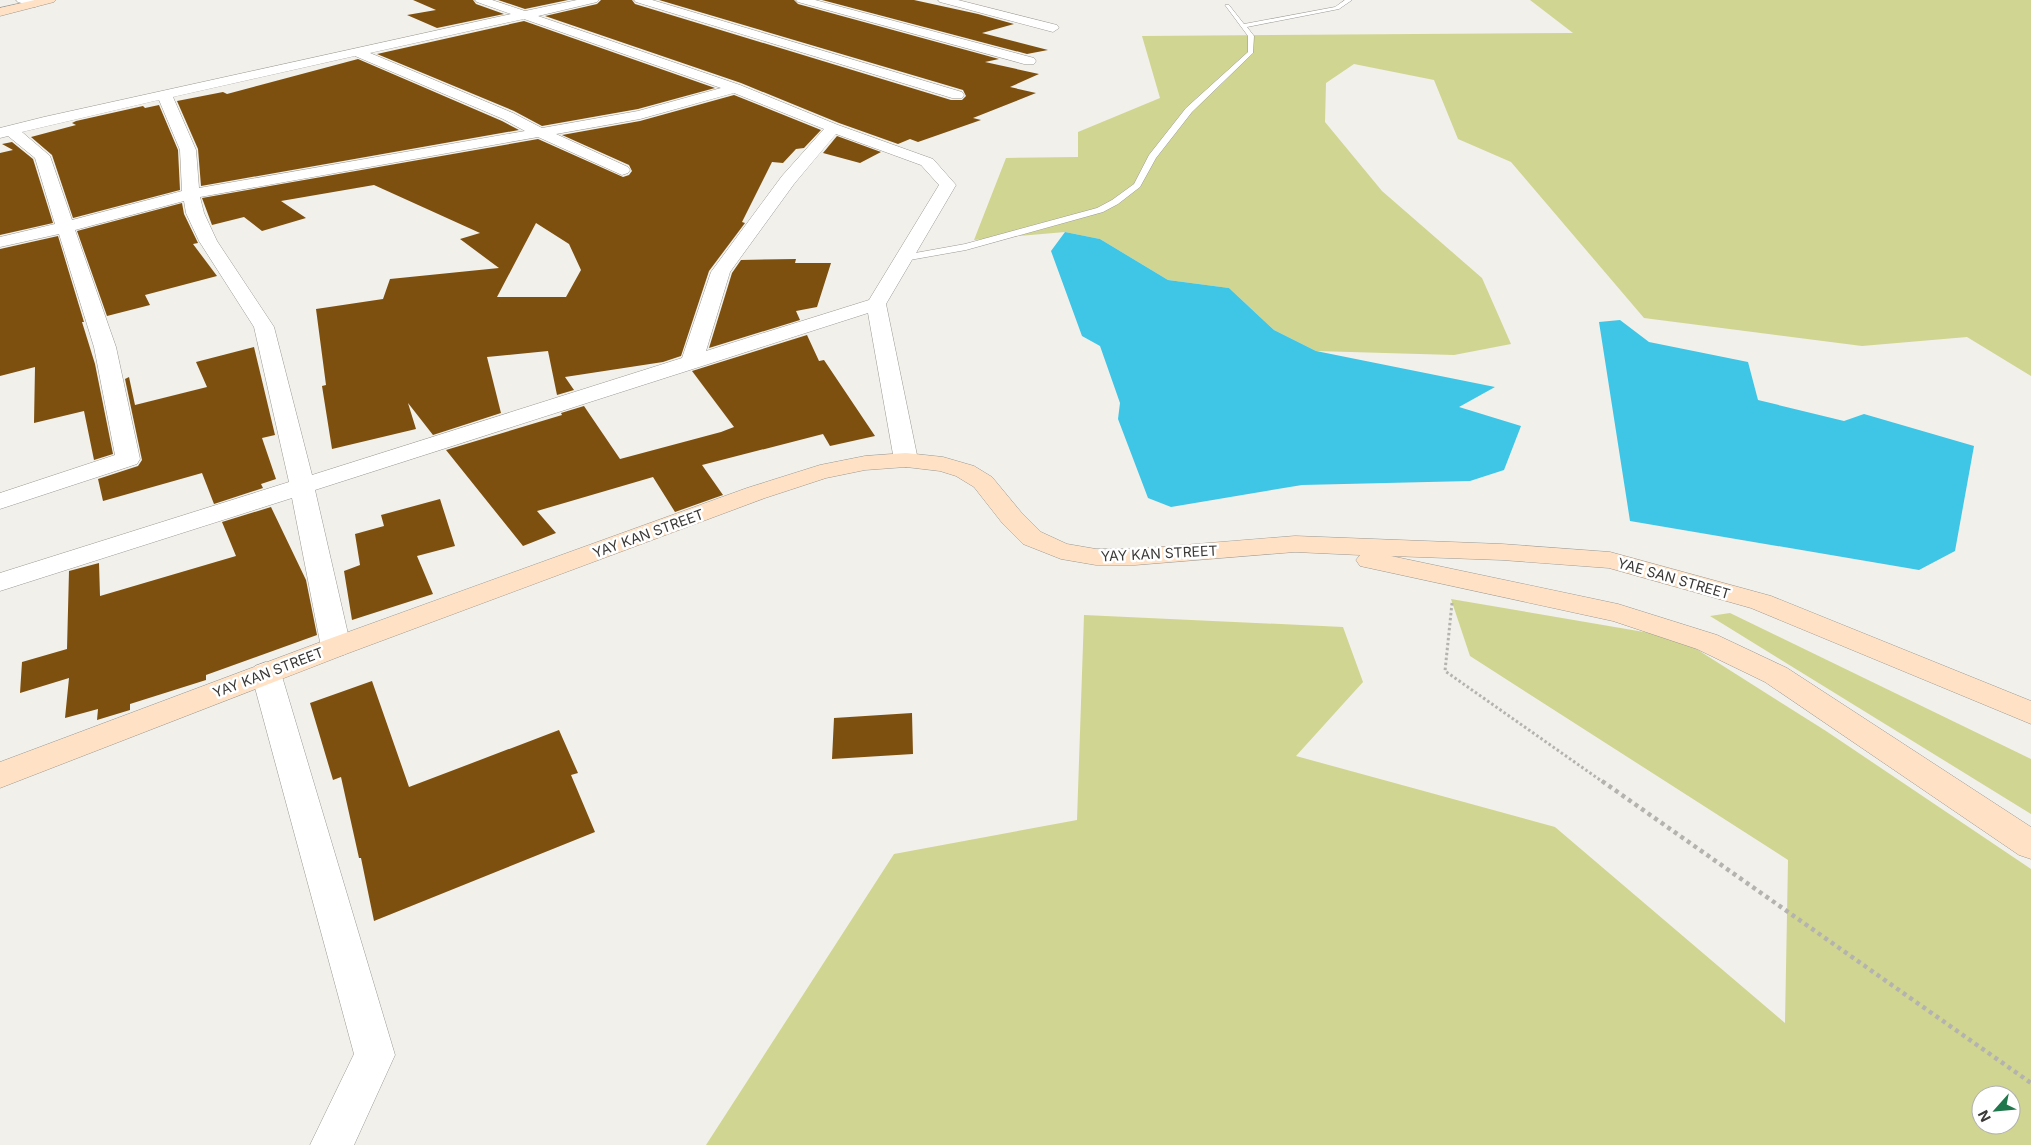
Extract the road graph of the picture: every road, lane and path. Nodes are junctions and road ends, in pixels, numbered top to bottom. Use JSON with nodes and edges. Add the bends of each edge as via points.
{"nodes":[{"id":1,"x":22,"y":0,"type":"edge"},
{"id":2,"x":50,"y":0,"type":"edge"},
{"id":3,"x":481,"y":0,"type":"edge"},
{"id":4,"x":593,"y":0,"type":"edge"},
{"id":5,"x":640,"y":0,"type":"edge"},
{"id":6,"x":802,"y":0,"type":"edge"},
{"id":7,"x":944,"y":0,"type":"edge"},
{"id":8,"x":1349,"y":0,"type":"edge"},
{"id":9,"x":35,"y":4,"type":"junction"},
{"id":10,"x":1227,"y":6,"type":"dead end"},
{"id":11,"x":0,"y":12,"type":"edge"},
{"id":12,"x":526,"y":16,"type":"junction"},
{"id":13,"x":1243,"y":26,"type":"junction"},
{"id":14,"x":1052,"y":28,"type":"dead end"},
{"id":15,"x":358,"y":53,"type":"junction"},
{"id":16,"x":1028,"y":61,"type":"dead end"},
{"id":17,"x":735,"y":88,"type":"junction"},
{"id":18,"x":957,"y":95,"type":"dead end"},
{"id":19,"x":165,"y":96,"type":"junction"},
{"id":20,"x":833,"y":128,"type":"junction"},
{"id":21,"x":5,"y":131,"type":"edge"},
{"id":22,"x":540,"y":132,"type":"junction"},
{"id":23,"x":622,"y":170,"type":"dead end"},
{"id":24,"x":191,"y":194,"type":"junction"},
{"id":25,"x":64,"y":227,"type":"junction"},
{"id":26,"x":0,"y":242,"type":"edge"},
{"id":27,"x":904,"y":258,"type":"junction"},
{"id":28,"x":876,"y":304,"type":"junction"},
{"id":29,"x":692,"y":362,"type":"junction"},
{"id":30,"x":906,"y":460,"type":"junction"},
{"id":31,"x":302,"y":486,"type":"junction"},
{"id":32,"x":0,"y":501,"type":"edge"},
{"id":33,"x":1295,"y":544,"type":"junction"},
{"id":34,"x":1454,"y":578,"type":"junction"},
{"id":35,"x":0,"y":582,"type":"edge"},
{"id":36,"x":336,"y":647,"type":"junction"},
{"id":37,"x":266,"y":673,"type":"junction"},
{"id":38,"x":2031,"y":713,"type":"edge"},
{"id":39,"x":0,"y":775,"type":"edge"},
{"id":40,"x":2031,"y":845,"type":"edge"},
{"id":41,"x":2031,"y":1083,"type":"edge"},
{"id":42,"x":332,"y":1145,"type":"edge"}],
"edges":[{"from":1,"to":9,"type":"street"},
{"from":2,"to":9,"type":"main road"},
{"from":3,"to":12,"type":"street"},
{"from":4,"to":12,"type":"street"},
{"from":5,"to":18,"type":"street"},
{"from":6,"to":16,"type":"street"},
{"from":7,"to":14,"type":"street","via":[[1018,14]]},
{"from":8,"to":13,"type":"lane","via":[[1337,8]]},
{"from":9,"to":11,"type":"main road"},
{"from":10,"to":13,"type":"lane"},
{"from":12,"to":15,"type":"street"},
{"from":12,"to":17,"type":"street"},
{"from":13,"to":27,"type":"lane","via":[[1250,36],[1251,52],[1188,110],[1152,157],[1137,185],[1115,202],[1100,210],[966,247]]},
{"from":15,"to":19,"type":"street"},
{"from":15,"to":22,"type":"street"},
{"from":17,"to":20,"type":"street"},
{"from":17,"to":22,"type":"street","via":[[640,115]]},
{"from":19,"to":21,"type":"street"},
{"from":19,"to":24,"type":"street","via":[[188,150]]},
{"from":20,"to":27,"type":"street","via":[[927,162],[948,185]]},
{"from":20,"to":29,"type":"street","via":[[788,180],[721,272]]},
{"from":21,"to":25,"type":"street","via":[[42,156]]},
{"from":22,"to":23,"type":"street"},
{"from":22,"to":24,"type":"street"},
{"from":24,"to":25,"type":"street"},
{"from":24,"to":31,"type":"street","via":[[195,213],[208,241],[264,327]]},
{"from":25,"to":26,"type":"street"},
{"from":25,"to":32,"type":"street","via":[[104,347],[128,459]]},
{"from":27,"to":28,"type":"street"},
{"from":28,"to":29,"type":"street"},
{"from":28,"to":30,"type":"street"},
{"from":29,"to":31,"type":"street"},
{"from":30,"to":33,"type":"main road","name":"YAY KAN STREET","via":[[943,464],[965,471],[983,482],[1032,538],[1061,551],[1096,557],[1136,556]]},
{"from":30,"to":36,"type":"main road","name":"YAY KAN STREET","via":[[865,463],[820,472]]},
{"from":31,"to":35,"type":"street"},
{"from":31,"to":36,"type":"street"},
{"from":33,"to":34,"type":"main road"},
{"from":33,"to":38,"type":"main road","name":"YAE SAN STREET","via":[[1502,552],[1610,560],[1761,602]]},
{"from":34,"to":40,"type":"main road","via":[[1618,613],[1707,642],[1776,675]]},
{"from":34,"to":41,"type":"path","via":[[1445,671]]},
{"from":36,"to":37,"type":"main road","name":"YAY KAN STREET"},
{"from":37,"to":39,"type":"main road","name":"YAY KAN STREET"},
{"from":37,"to":42,"type":"street","via":[[375,1055]]}]}
